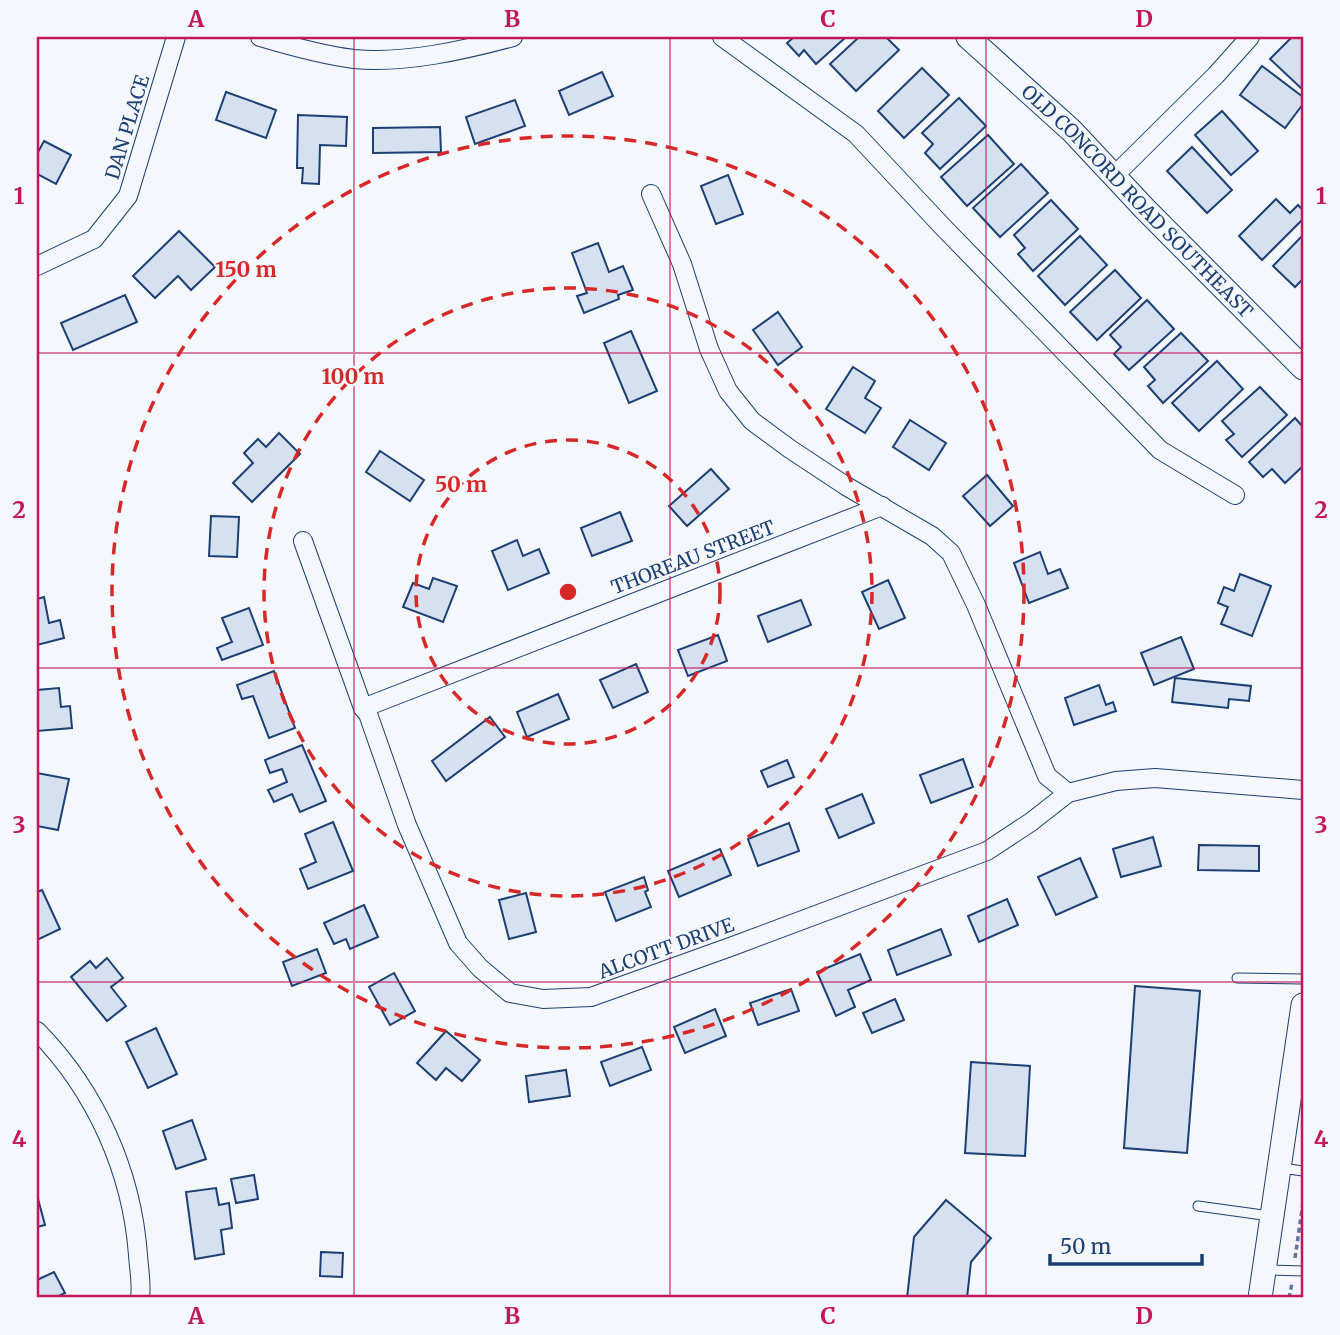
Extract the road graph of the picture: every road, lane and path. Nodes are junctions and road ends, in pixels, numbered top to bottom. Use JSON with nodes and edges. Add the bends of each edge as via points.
{"nodes":[{"id":1,"x":176,"y":37,"type":"edge"},
{"id":2,"x":260,"y":37,"type":"edge"},
{"id":3,"x":513,"y":37,"type":"edge"},
{"id":4,"x":722,"y":37,"type":"edge"},
{"id":5,"x":968,"y":37,"type":"edge"},
{"id":6,"x":1250,"y":37,"type":"edge"},
{"id":7,"x":1114,"y":176,"type":"junction"},
{"id":8,"x":651,"y":194,"type":"dead end"},
{"id":9,"x":37,"y":266,"type":"edge"},
{"id":10,"x":1303,"y":368,"type":"edge"},
{"id":11,"x":1235,"y":495,"type":"dead end"},
{"id":12,"x":881,"y":506,"type":"junction"},
{"id":13,"x":303,"y":541,"type":"dead end"},
{"id":14,"x":363,"y":708,"type":"junction"},
{"id":15,"x":1303,"y":790,"type":"edge"},
{"id":16,"x":1068,"y":793,"type":"junction"},
{"id":17,"x":1237,"y":978,"type":"dead end"},
{"id":18,"x":1303,"y":979,"type":"edge"},
{"id":19,"x":1303,"y":1005,"type":"edge"},
{"id":20,"x":37,"y":1031,"type":"edge"},
{"id":21,"x":1279,"y":1168,"type":"junction"},
{"id":22,"x":1303,"y":1171,"type":"edge"},
{"id":23,"x":1303,"y":1203,"type":"edge"},
{"id":24,"x":1198,"y":1206,"type":"dead end"},
{"id":25,"x":1272,"y":1216,"type":"junction"},
{"id":26,"x":1264,"y":1270,"type":"junction"},
{"id":27,"x":1298,"y":1270,"type":"edge"},
{"id":28,"x":140,"y":1298,"type":"edge"},
{"id":29,"x":1260,"y":1298,"type":"edge"},
{"id":30,"x":1289,"y":1298,"type":"edge"}],
"edges":[{"from":1,"to":9,"type":"street","name":"DAN PLACE","via":[[128,197],[94,239]]},
{"from":2,"to":3,"type":"street","via":[[355,59],[470,49]]},
{"from":4,"to":11,"type":"street","via":[[856,134],[1160,450]]},
{"from":5,"to":7,"type":"street","name":"OLD CONCORD ROAD SOUTHEAST","via":[[1072,131]]},
{"from":6,"to":7,"type":"street"},
{"from":7,"to":10,"type":"street","name":"OLD CONCORD ROAD SOUTHEAST"},
{"from":8,"to":12,"type":"street","via":[[728,391],[752,421]]},
{"from":12,"to":14,"type":"street","name":"THOREAU STREET"},
{"from":12,"to":16,"type":"street","via":[[932,536],[951,554],[1047,776]]},
{"from":13,"to":14,"type":"street","name":"ALCOTT DRIVE"},
{"from":14,"to":16,"type":"street","name":"ALCOTT DRIVE","via":[[458,943],[510,993],[543,999],[591,997],[987,850]]},
{"from":15,"to":16,"type":"street","name":"ALCOTT DRIVE","via":[[1154,778],[1116,781]]},
{"from":17,"to":18,"type":"lane"},
{"from":19,"to":21,"type":"street","via":[[1292,1105]]},
{"from":20,"to":28,"type":"street","via":[[89,1097],[119,1159],[136,1220]]},
{"from":21,"to":22,"type":"lane"},
{"from":21,"to":25,"type":"street"},
{"from":23,"to":27,"type":"path"},
{"from":24,"to":25,"type":"lane"},
{"from":25,"to":26,"type":"street"},
{"from":26,"to":27,"type":"lane"},
{"from":26,"to":29,"type":"street"},
{"from":27,"to":30,"type":"path"}]}
